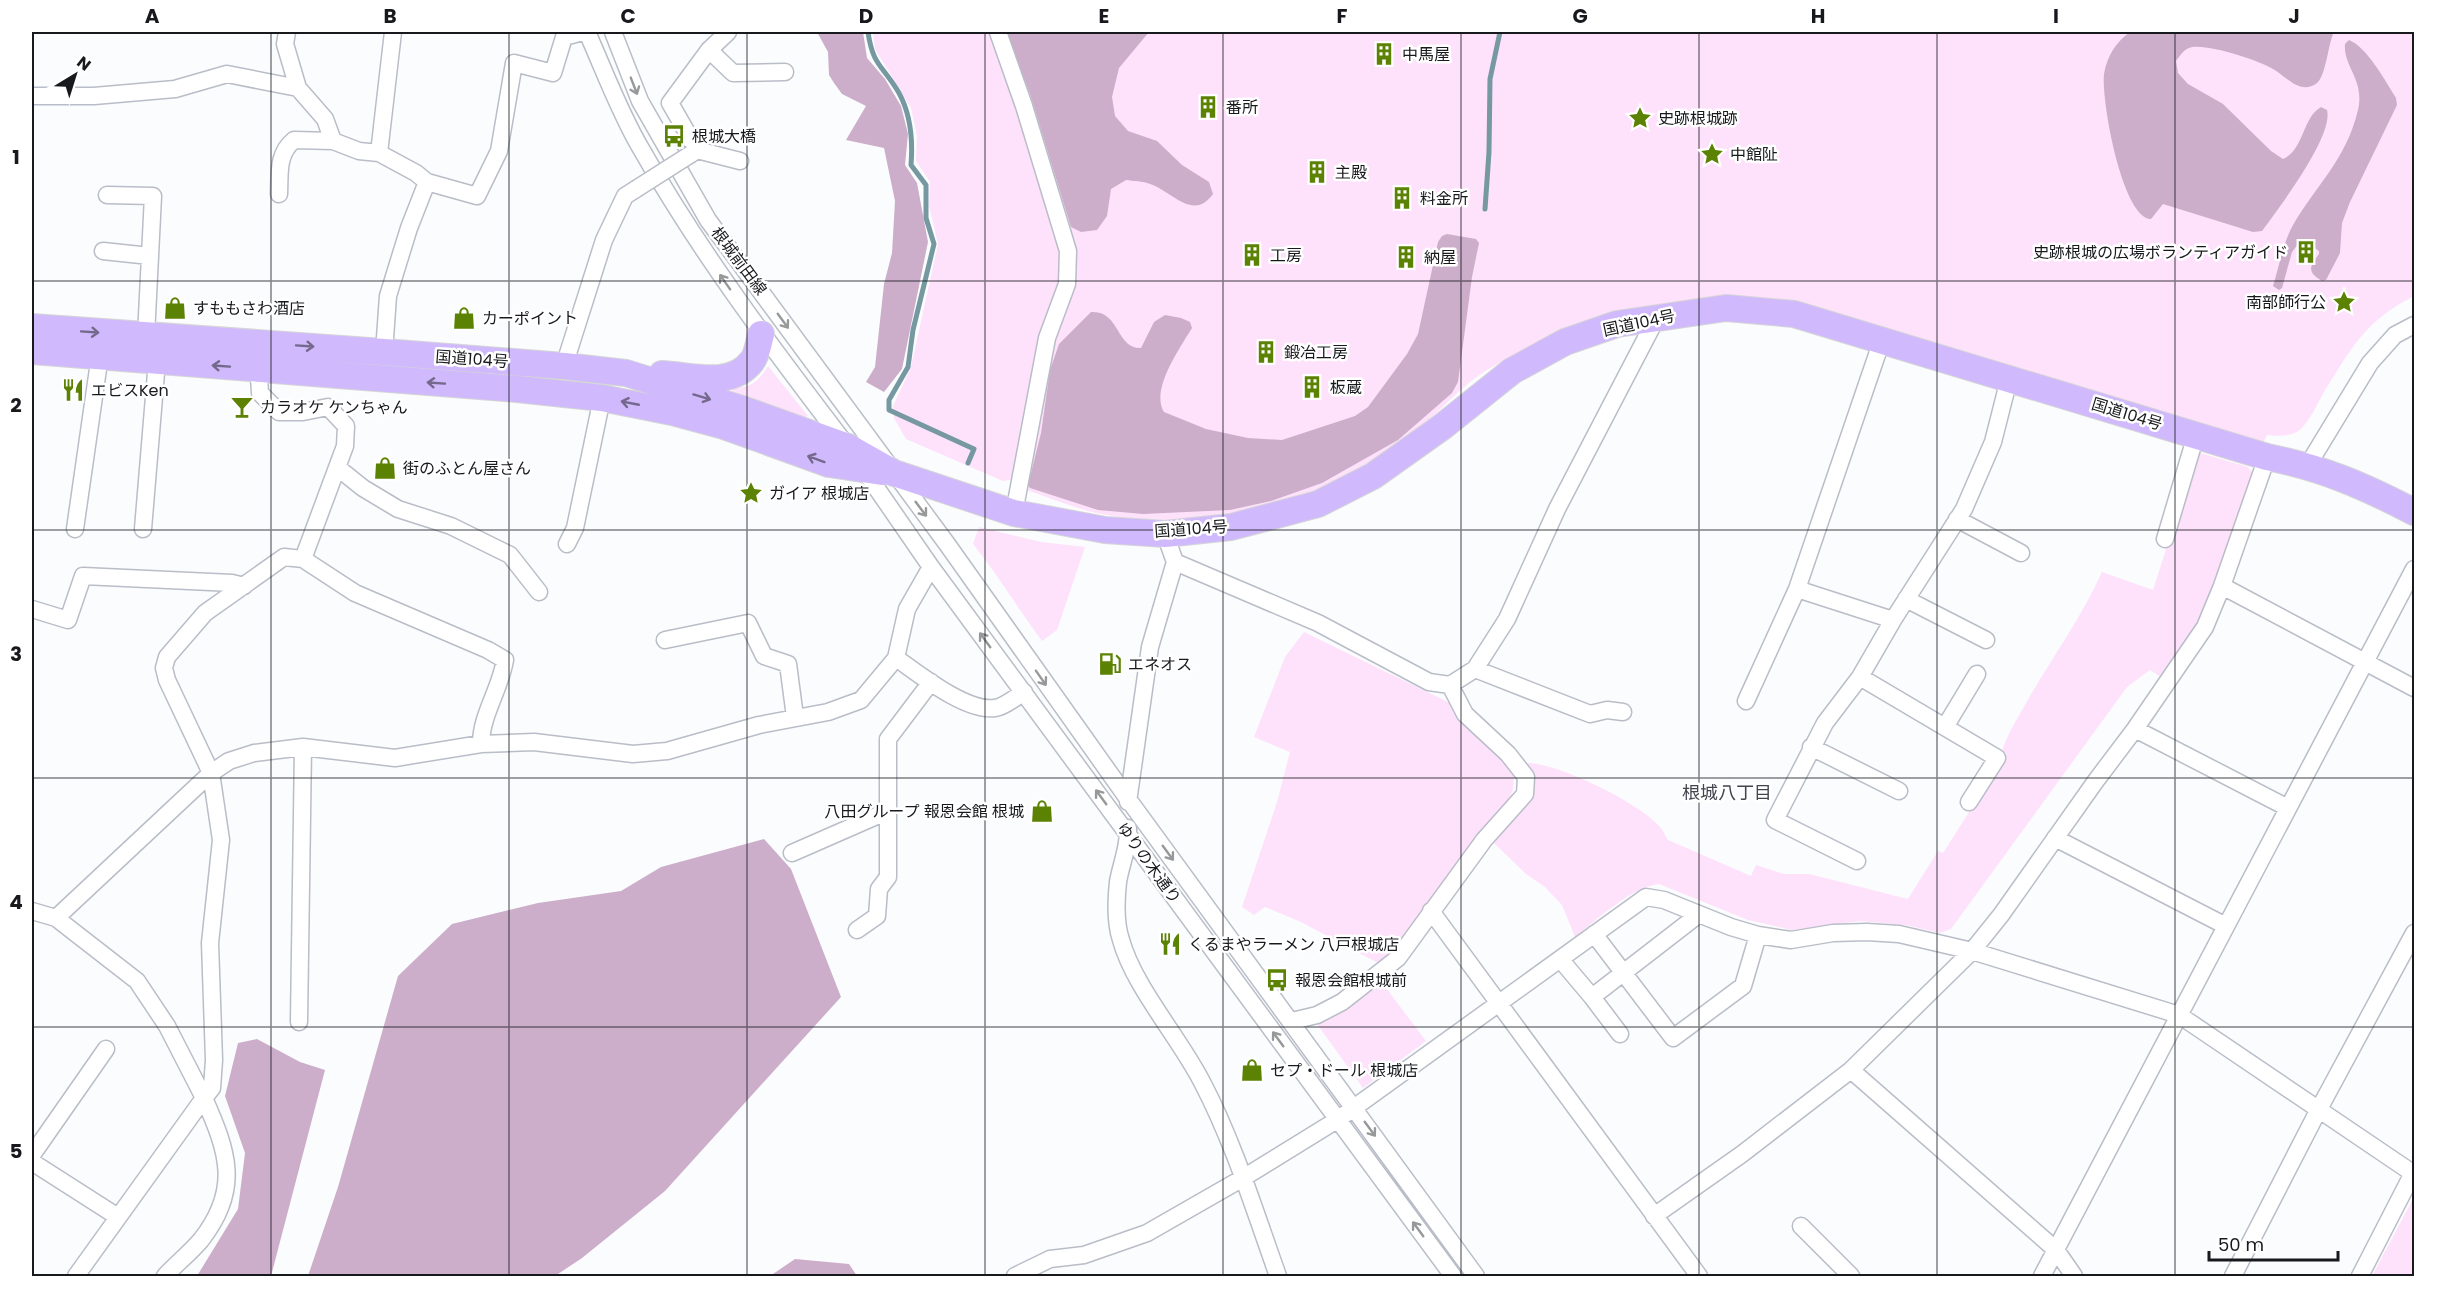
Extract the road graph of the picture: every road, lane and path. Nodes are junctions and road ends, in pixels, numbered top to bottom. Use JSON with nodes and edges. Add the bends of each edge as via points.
{"nodes":[{"id":1,"x":287,"y":32,"type":"edge"},
{"id":2,"x":393,"y":32,"type":"edge"},
{"id":3,"x":585,"y":32,"type":"edge"},
{"id":4,"x":614,"y":32,"type":"edge"},
{"id":5,"x":728,"y":32,"type":"edge"},
{"id":6,"x":998,"y":32,"type":"edge"},
{"id":7,"x":710,"y":50,"type":"junction"},
{"id":8,"x":785,"y":72,"type":"dead end"},
{"id":9,"x":298,"y":88,"type":"junction"},
{"id":10,"x":32,"y":96,"type":"edge"},
{"id":11,"x":333,"y":141,"type":"junction"},
{"id":12,"x":694,"y":152,"type":"junction"},
{"id":13,"x":379,"y":153,"type":"junction"},
{"id":14,"x":740,"y":161,"type":"dead end"},
{"id":15,"x":427,"y":182,"type":"junction"},
{"id":16,"x":279,"y":194,"type":"dead end"},
{"id":17,"x":107,"y":195,"type":"dead end"},
{"id":18,"x":103,"y":251,"type":"dead end"},
{"id":19,"x":150,"y":256,"type":"junction"},
{"id":20,"x":1657,"y":317,"type":"junction"},
{"id":21,"x":2415,"y":325,"type":"edge"},
{"id":22,"x":32,"y":327,"type":"edge"},
{"id":23,"x":761,"y":334,"type":"junction"},
{"id":24,"x":146,"y":336,"type":"junction"},
{"id":25,"x":1882,"y":340,"type":"junction"},
{"id":26,"x":258,"y":342,"type":"junction"},
{"id":27,"x":32,"y":351,"type":"edge"},
{"id":28,"x":384,"y":352,"type":"junction"},
{"id":29,"x":100,"y":355,"type":"junction"},
{"id":30,"x":157,"y":361,"type":"junction"},
{"id":31,"x":564,"y":366,"type":"junction"},
{"id":32,"x":258,"y":369,"type":"junction"},
{"id":33,"x":626,"y":373,"type":"junction"},
{"id":34,"x":2009,"y":379,"type":"junction"},
{"id":35,"x":602,"y":398,"type":"junction"},
{"id":36,"x":2196,"y":435,"type":"junction"},
{"id":37,"x":848,"y":447,"type":"junction"},
{"id":38,"x":2267,"y":457,"type":"junction"},
{"id":39,"x":2308,"y":465,"type":"junction"},
{"id":40,"x":338,"y":468,"type":"junction"},
{"id":41,"x":864,"y":470,"type":"junction"},
{"id":42,"x":894,"y":473,"type":"junction"},
{"id":43,"x":2415,"y":512,"type":"edge"},
{"id":44,"x":1014,"y":513,"type":"junction"},
{"id":45,"x":1957,"y":519,"type":"junction"},
{"id":46,"x":75,"y":529,"type":"dead end"},
{"id":47,"x":143,"y":529,"type":"dead end"},
{"id":48,"x":1165,"y":534,"type":"junction"},
{"id":49,"x":2165,"y":539,"type":"dead end"},
{"id":50,"x":567,"y":544,"type":"dead end"},
{"id":51,"x":2021,"y":553,"type":"dead end"},
{"id":52,"x":303,"y":559,"type":"junction"},
{"id":53,"x":1174,"y":562,"type":"junction"},
{"id":54,"x":931,"y":567,"type":"junction"},
{"id":55,"x":2415,"y":569,"type":"edge"},
{"id":56,"x":244,"y":586,"type":"junction"},
{"id":57,"x":2222,"y":586,"type":"junction"},
{"id":58,"x":1797,"y":589,"type":"junction"},
{"id":59,"x":539,"y":592,"type":"dead end"},
{"id":60,"x":1906,"y":599,"type":"junction"},
{"id":61,"x":32,"y":609,"type":"edge"},
{"id":62,"x":1893,"y":620,"type":"junction"},
{"id":63,"x":665,"y":640,"type":"dead end"},
{"id":64,"x":1986,"y":640,"type":"dead end"},
{"id":65,"x":896,"y":658,"type":"junction"},
{"id":66,"x":2365,"y":661,"type":"junction"},
{"id":67,"x":1475,"y":669,"type":"junction"},
{"id":68,"x":1977,"y":674,"type":"dead end"},
{"id":69,"x":1860,"y":677,"type":"junction"},
{"id":70,"x":931,"y":682,"type":"junction"},
{"id":71,"x":1450,"y":685,"type":"junction"},
{"id":72,"x":2415,"y":688,"type":"edge"},
{"id":73,"x":1024,"y":692,"type":"junction"},
{"id":74,"x":1746,"y":701,"type":"dead end"},
{"id":75,"x":1623,"y":712,"type":"dead end"},
{"id":76,"x":795,"y":717,"type":"junction"},
{"id":77,"x":1946,"y":727,"type":"junction"},
{"id":78,"x":2135,"y":729,"type":"junction"},
{"id":79,"x":481,"y":744,"type":"junction"},
{"id":80,"x":303,"y":747,"type":"junction"},
{"id":81,"x":1811,"y":747,"type":"junction"},
{"id":82,"x":211,"y":773,"type":"junction"},
{"id":83,"x":1899,"y":791,"type":"dead end"},
{"id":84,"x":1128,"y":799,"type":"junction"},
{"id":85,"x":1969,"y":802,"type":"dead end"},
{"id":86,"x":2288,"y":808,"type":"junction"},
{"id":87,"x":888,"y":811,"type":"junction"},
{"id":88,"x":1128,"y":834,"type":"junction"},
{"id":89,"x":2055,"y":838,"type":"junction"},
{"id":90,"x":792,"y":853,"type":"dead end"},
{"id":91,"x":1857,"y":861,"type":"dead end"},
{"id":92,"x":32,"y":911,"type":"edge"},
{"id":93,"x":1431,"y":911,"type":"junction"},
{"id":94,"x":1698,"y":915,"type":"junction"},
{"id":95,"x":56,"y":918,"type":"junction"},
{"id":96,"x":2226,"y":926,"type":"junction"},
{"id":97,"x":857,"y":930,"type":"dead end"},
{"id":98,"x":2415,"y":933,"type":"edge"},
{"id":99,"x":1594,"y":934,"type":"junction"},
{"id":100,"x":1758,"y":935,"type":"junction"},
{"id":101,"x":1972,"y":951,"type":"junction"},
{"id":102,"x":1560,"y":959,"type":"junction"},
{"id":103,"x":1623,"y":974,"type":"junction"},
{"id":104,"x":1592,"y":997,"type":"junction"},
{"id":105,"x":1500,"y":1004,"type":"junction"},
{"id":106,"x":2179,"y":1015,"type":"junction"},
{"id":107,"x":1292,"y":1021,"type":"junction"},
{"id":108,"x":299,"y":1022,"type":"dead end"},
{"id":109,"x":1620,"y":1034,"type":"dead end"},
{"id":110,"x":106,"y":1049,"type":"dead end"},
{"id":111,"x":1851,"y":1070,"type":"junction"},
{"id":112,"x":204,"y":1098,"type":"junction"},
{"id":113,"x":1354,"y":1107,"type":"junction"},
{"id":114,"x":2319,"y":1109,"type":"junction"},
{"id":115,"x":1337,"y":1120,"type":"junction"},
{"id":116,"x":32,"y":1155,"type":"edge"},
{"id":117,"x":32,"y":1162,"type":"edge"},
{"id":118,"x":2414,"y":1173,"type":"edge"},
{"id":119,"x":1243,"y":1178,"type":"junction"},
{"id":120,"x":1654,"y":1216,"type":"junction"},
{"id":121,"x":117,"y":1217,"type":"junction"},
{"id":122,"x":1801,"y":1226,"type":"dead end"},
{"id":123,"x":2056,"y":1250,"type":"junction"},
{"id":124,"x":76,"y":1276,"type":"edge"},
{"id":125,"x":165,"y":1276,"type":"edge"},
{"id":126,"x":1015,"y":1276,"type":"edge"},
{"id":127,"x":1278,"y":1276,"type":"edge"},
{"id":128,"x":1453,"y":1276,"type":"edge"},
{"id":129,"x":1476,"y":1276,"type":"edge"},
{"id":130,"x":1699,"y":1276,"type":"edge"},
{"id":131,"x":1851,"y":1276,"type":"edge"},
{"id":132,"x":2042,"y":1276,"type":"edge"},
{"id":133,"x":2074,"y":1276,"type":"edge"},
{"id":134,"x":2233,"y":1276,"type":"edge"},
{"id":135,"x":2360,"y":1276,"type":"edge"}],
"edges":[{"from":1,"to":9,"type":"street","via":[[285,44]]},
{"from":2,"to":13,"type":"street"},
{"from":3,"to":15,"type":"street","via":[[564,37],[553,73],[514,63],[499,151],[477,196]]},
{"from":23,"to":3,"type":"street","name":"根城前田線","one_way":true,"via":[[691,233],[639,144]]},
{"from":4,"to":42,"type":"street","name":"根城前田線","one_way":true,"via":[[640,101],[708,220]]},
{"from":5,"to":7,"type":"street"},
{"from":6,"to":44,"type":"street","via":[[1068,251],[1067,284],[1047,338]]},
{"from":7,"to":8,"type":"street","via":[[733,73]]},
{"from":7,"to":12,"type":"street","via":[[670,103]]},
{"from":9,"to":10,"type":"street","via":[[227,74],[175,89],[94,96]]},
{"from":9,"to":11,"type":"street","via":[[325,119]]},
{"from":11,"to":13,"type":"street","via":[[359,151]]},
{"from":11,"to":16,"type":"street","via":[[294,140],[284,148]]},
{"from":12,"to":14,"type":"street"},
{"from":12,"to":31,"type":"street","bridge":true,"via":[[625,195],[604,240]]},
{"from":13,"to":15,"type":"street"},
{"from":15,"to":28,"type":"street","via":[[388,296]]},
{"from":17,"to":19,"type":"street","via":[[153,196]]},
{"from":18,"to":19,"type":"street"},
{"from":19,"to":24,"type":"street"},
{"from":20,"to":25,"type":"highway","name":"国道104号","via":[[1726,308],[1794,314]]},
{"from":20,"to":48,"type":"highway","name":"国道104号","via":[[1617,324],[1565,342],[1521,366],[1373,476],[1318,504],[1231,527]]},
{"from":20,"to":67,"type":"street","via":[[1557,509],[1507,619]]},
{"from":21,"to":39,"type":"street","via":[[2395,335],[2370,363]]},
{"from":22,"to":24,"type":"highway","name":"国道104号","one_way":true},
{"from":23,"to":33,"type":"highway","via":[[752,361],[732,377]]},
{"from":23,"to":37,"type":"street","name":"根城前田線"},
{"from":24,"to":26,"type":"highway","name":"国道104号"},
{"from":25,"to":34,"type":"highway","name":"国道104号"},
{"from":25,"to":58,"type":"street"},
{"from":26,"to":28,"type":"highway","name":"国道104号","one_way":true},
{"from":26,"to":32,"type":"street"},
{"from":27,"to":29,"type":"highway","name":"国道104号"},
{"from":28,"to":31,"type":"highway","name":"国道104号"},
{"from":29,"to":30,"type":"highway","name":"国道104号"},
{"from":29,"to":46,"type":"street"},
{"from":32,"to":30,"type":"highway","name":"国道104号","one_way":true},
{"from":30,"to":47,"type":"street"},
{"from":31,"to":33,"type":"highway","name":"国道104号"},
{"from":35,"to":32,"type":"highway","name":"国道104号","one_way":true},
{"from":32,"to":40,"type":"street","via":[[260,393],[279,412],[328,407],[346,426]]},
{"from":33,"to":37,"type":"highway","name":"国道104号","one_way":true},
{"from":34,"to":36,"type":"highway","name":"国道104号"},
{"from":34,"to":45,"type":"street","via":[[1993,442]]},
{"from":41,"to":35,"type":"highway","name":"国道104号","one_way":true,"via":[[830,464],[724,426]]},
{"from":35,"to":50,"type":"street","via":[[575,528]]},
{"from":36,"to":38,"type":"highway","name":"国道104号"},
{"from":36,"to":49,"type":"street"},
{"from":37,"to":41,"type":"street","name":"ゆりの木通り"},
{"from":37,"to":42,"type":"highway","name":"国道104号"},
{"from":38,"to":39,"type":"highway","name":"国道104号"},
{"from":38,"to":57,"type":"street"},
{"from":39,"to":43,"type":"highway","name":"国道104号","via":[[2373,490]]},
{"from":40,"to":52,"type":"street"},
{"from":40,"to":59,"type":"street","via":[[398,509],[451,526],[510,555]]},
{"from":41,"to":42,"type":"highway","name":"国道104号"},
{"from":41,"to":54,"type":"street","name":"ゆりの木通り"},
{"from":42,"to":44,"type":"highway","name":"国道104号"},
{"from":42,"to":84,"type":"street","name":"ゆりの木通り","one_way":true},
{"from":44,"to":48,"type":"highway","name":"国道104号","via":[[1104,530]]},
{"from":45,"to":51,"type":"street"},
{"from":45,"to":60,"type":"street"},
{"from":48,"to":53,"type":"street"},
{"from":52,"to":56,"type":"street","via":[[284,557]]},
{"from":52,"to":79,"type":"street","via":[[355,593],[505,660],[501,681],[481,728]]},
{"from":53,"to":71,"type":"street","via":[[1318,623],[1428,682]]},
{"from":53,"to":84,"type":"street","via":[[1150,646]]},
{"from":54,"to":65,"type":"street","via":[[907,609]]},
{"from":73,"to":54,"type":"street","name":"ゆりの木通り","one_way":true},
{"from":55,"to":66,"type":"street"},
{"from":56,"to":61,"type":"street","via":[[83,576],[68,620]]},
{"from":56,"to":82,"type":"street","via":[[205,613],[167,657],[164,668]]},
{"from":57,"to":66,"type":"street"},
{"from":57,"to":78,"type":"street","via":[[2205,627]]},
{"from":58,"to":62,"type":"street"},
{"from":58,"to":74,"type":"street"},
{"from":60,"to":62,"type":"street"},
{"from":60,"to":64,"type":"street"},
{"from":62,"to":69,"type":"street"},
{"from":63,"to":76,"type":"street","via":[[748,623],[764,656],[788,663]]},
{"from":65,"to":70,"type":"street"},
{"from":65,"to":76,"type":"street","via":[[861,700],[828,712]]},
{"from":66,"to":72,"type":"street"},
{"from":66,"to":86,"type":"street"},
{"from":67,"to":71,"type":"street"},
{"from":67,"to":75,"type":"street","via":[[1590,714]]},
{"from":68,"to":77,"type":"street"},
{"from":69,"to":77,"type":"street"},
{"from":69,"to":81,"type":"street"},
{"from":70,"to":73,"type":"street","via":[[974,706],[996,708]]},
{"from":70,"to":87,"type":"street","via":[[888,739]]},
{"from":71,"to":93,"type":"street","via":[[1465,714],[1508,754],[1526,777],[1525,794],[1484,840]]},
{"from":88,"to":73,"type":"street","name":"ゆりの木通り","one_way":true},
{"from":76,"to":79,"type":"street","via":[[667,751],[633,754],[534,742]]},
{"from":77,"to":85,"type":"street","via":[[1997,758]]},
{"from":78,"to":86,"type":"street"},
{"from":78,"to":89,"type":"street"},
{"from":79,"to":80,"type":"street","via":[[395,758]]},
{"from":80,"to":82,"type":"street","via":[[254,753],[229,761]]},
{"from":80,"to":108,"type":"street"},
{"from":81,"to":83,"type":"street"},
{"from":81,"to":91,"type":"street","via":[[1775,820]]},
{"from":82,"to":95,"type":"street"},
{"from":82,"to":112,"type":"street","via":[[221,840],[210,943],[214,1060],[212,1088]]},
{"from":84,"to":88,"type":"street"},
{"from":84,"to":107,"type":"street","name":"ゆりの木通り","one_way":true},
{"from":86,"to":96,"type":"street"},
{"from":87,"to":90,"type":"street"},
{"from":87,"to":97,"type":"street","via":[[888,877],[879,889],[877,916]]},
{"from":115,"to":88,"type":"street","name":"ゆりの木通り","one_way":true},
{"from":88,"to":119,"type":"street","via":[[1116,911],[1121,940],[1139,981],[1203,1083]]},
{"from":89,"to":96,"type":"street"},
{"from":89,"to":101,"type":"street"},
{"from":92,"to":95,"type":"street"},
{"from":93,"to":105,"type":"street"},
{"from":93,"to":107,"type":"street","via":[[1398,958],[1370,981],[1317,1015]]},
{"from":94,"to":99,"type":"street","via":[[1664,900],[1646,897]]},
{"from":94,"to":100,"type":"street"},
{"from":94,"to":103,"type":"street"},
{"from":95,"to":112,"type":"street","via":[[137,981],[167,1026]]},
{"from":96,"to":106,"type":"street"},
{"from":98,"to":114,"type":"street"},
{"from":99,"to":102,"type":"street"},
{"from":99,"to":103,"type":"street"},
{"from":100,"to":101,"type":"street","via":[[1791,940],[1845,933],[1899,934]]},
{"from":100,"to":103,"type":"street","via":[[1743,986],[1673,1038]]},
{"from":101,"to":106,"type":"street"},
{"from":101,"to":111,"type":"street"},
{"from":102,"to":104,"type":"street"},
{"from":102,"to":105,"type":"street"},
{"from":103,"to":104,"type":"street"},
{"from":104,"to":109,"type":"street"},
{"from":105,"to":113,"type":"street"},
{"from":105,"to":120,"type":"street"},
{"from":106,"to":114,"type":"street"},
{"from":106,"to":123,"type":"street"},
{"from":107,"to":113,"type":"street","name":"ゆりの木通り"},
{"from":110,"to":116,"type":"street"},
{"from":111,"to":120,"type":"street"},
{"from":111,"to":123,"type":"street"},
{"from":112,"to":121,"type":"street"},
{"from":112,"to":125,"type":"street","via":[[221,1137],[228,1170],[222,1204],[201,1240]]},
{"from":113,"to":115,"type":"street"},
{"from":113,"to":129,"type":"street","name":"ゆりの木通り","one_way":true},
{"from":114,"to":118,"type":"street"},
{"from":114,"to":134,"type":"street"},
{"from":115,"to":119,"type":"street"},
{"from":128,"to":115,"type":"street","name":"ゆりの木通り","one_way":true},
{"from":117,"to":121,"type":"street"},
{"from":118,"to":135,"type":"street"},
{"from":119,"to":126,"type":"street","via":[[1146,1233],[1084,1255],[1050,1259]]},
{"from":119,"to":127,"type":"street"},
{"from":120,"to":130,"type":"street"},
{"from":121,"to":124,"type":"street"},
{"from":122,"to":131,"type":"street"},
{"from":123,"to":132,"type":"street"},
{"from":123,"to":133,"type":"street"}]}
